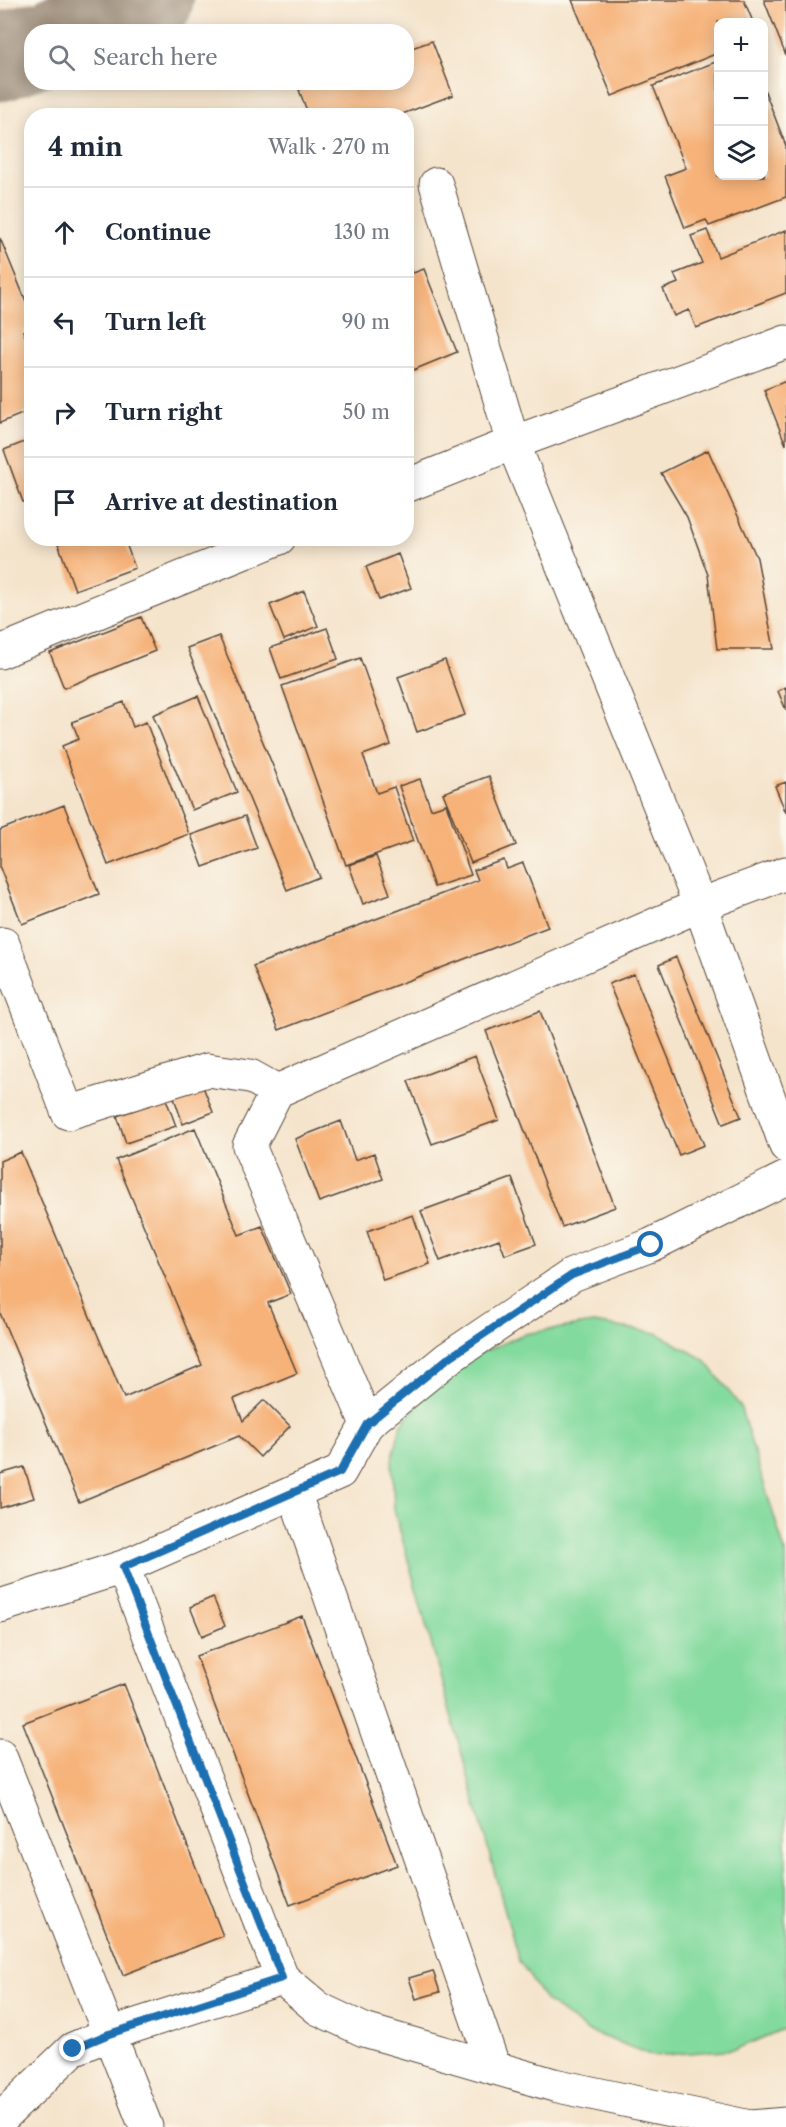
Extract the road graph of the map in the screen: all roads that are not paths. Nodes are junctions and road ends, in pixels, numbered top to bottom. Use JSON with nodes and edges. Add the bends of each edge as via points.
{"nodes":[{"id":1,"x":436,"y":184,"type":"dead end"},
{"id":2,"x":786,"y":342,"type":"edge"},
{"id":3,"x":513,"y":443,"type":"junction"},
{"id":4,"x":414,"y":483,"type":"edge"},
{"id":5,"x":259,"y":546,"type":"edge"},
{"id":6,"x":0,"y":652,"type":"edge"},
{"id":7,"x":786,"y":873,"type":"edge"},
{"id":8,"x":700,"y":905,"type":"junction"},
{"id":9,"x":0,"y":945,"type":"edge"},
{"id":10,"x":277,"y":1091,"type":"junction"},
{"id":11,"x":786,"y":1146,"type":"edge"},
{"id":12,"x":786,"y":1178,"type":"edge"},
{"id":13,"x":367,"y":1424,"type":"junction"},
{"id":14,"x":294,"y":1492,"type":"junction"},
{"id":15,"x":123,"y":1567,"type":"junction"},
{"id":16,"x":0,"y":1606,"type":"edge"},
{"id":17,"x":0,"y":1756,"type":"edge"},
{"id":18,"x":282,"y":1978,"type":"junction"},
{"id":19,"x":109,"y":2034,"type":"junction"},
{"id":20,"x":494,"y":2068,"type":"junction"},
{"id":21,"x":0,"y":2119,"type":"edge"},
{"id":22,"x":786,"y":2124,"type":"edge"},
{"id":23,"x":146,"y":2127,"type":"edge"}],
"edges":[{"from":1,"to":3,"type":"street"},
{"from":2,"to":3,"type":"street"},
{"from":3,"to":4,"type":"street"},
{"from":3,"to":8,"type":"street"},
{"from":5,"to":6,"type":"street"},
{"from":7,"to":8,"type":"street"},
{"from":8,"to":10,"type":"street"},
{"from":8,"to":11,"type":"street"},
{"from":9,"to":10,"type":"street","via":[[3,944],[68,1113],[207,1070],[250,1076]]},
{"from":10,"to":13,"type":"street","via":[[249,1146]]},
{"from":12,"to":13,"type":"street","via":[[651,1245],[572,1275],[447,1359]]},
{"from":13,"to":14,"type":"street","via":[[340,1472]]},
{"from":14,"to":15,"type":"street"},
{"from":14,"to":20,"type":"street"},
{"from":15,"to":16,"type":"street"},
{"from":15,"to":18,"type":"street"},
{"from":17,"to":19,"type":"street"},
{"from":18,"to":19,"type":"street"},
{"from":18,"to":20,"type":"street","via":[[319,2009],[364,2030]]},
{"from":19,"to":21,"type":"street","via":[[73,2049]]},
{"from":19,"to":23,"type":"street"},
{"from":20,"to":22,"type":"street","via":[[657,2109],[750,2127]]}]}
